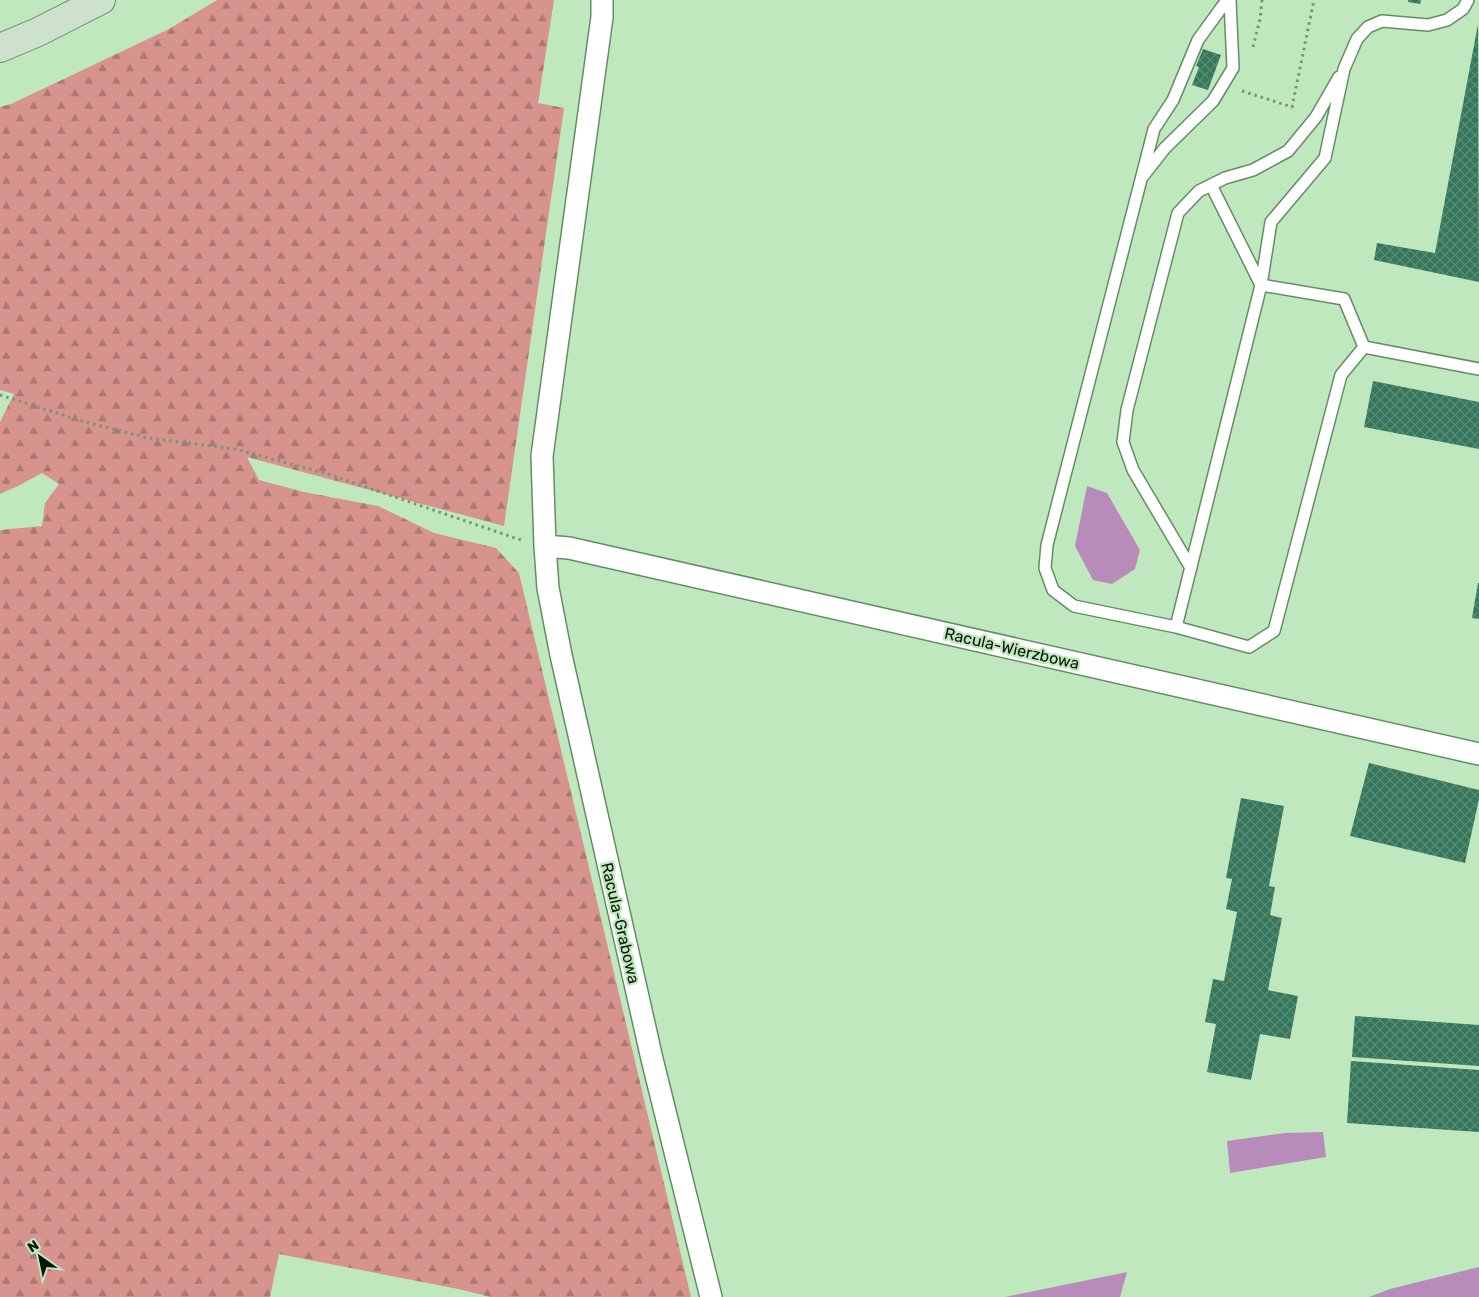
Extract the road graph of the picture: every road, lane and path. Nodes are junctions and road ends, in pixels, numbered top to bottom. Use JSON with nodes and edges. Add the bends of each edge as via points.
{"nodes":[{"id":1,"x":102,"y":0,"type":"edge"},
{"id":2,"x":1229,"y":0,"type":"edge"},
{"id":3,"x":1314,"y":0,"type":"edge"},
{"id":4,"x":1468,"y":0,"type":"edge"},
{"id":5,"x":604,"y":6,"type":"edge"},
{"id":6,"x":0,"y":48,"type":"edge"},
{"id":7,"x":1344,"y":69,"type":"junction"},
{"id":8,"x":1222,"y":86,"type":"junction"},
{"id":9,"x":1140,"y":179,"type":"junction"},
{"id":10,"x":1211,"y":185,"type":"junction"},
{"id":11,"x":1261,"y":285,"type":"junction"},
{"id":12,"x":1364,"y":348,"type":"junction"},
{"id":13,"x":1479,"y":369,"type":"edge"},
{"id":14,"x":0,"y":395,"type":"edge"},
{"id":15,"x":545,"y":546,"type":"junction"},
{"id":16,"x":1191,"y":568,"type":"junction"},
{"id":17,"x":1176,"y":627,"type":"junction"},
{"id":18,"x":1479,"y":754,"type":"edge"},
{"id":19,"x":711,"y":1297,"type":"edge"}],
"edges":[{"from":1,"to":6,"type":"main road"},
{"from":2,"to":8,"type":"lane","via":[[1233,68]]},
{"from":2,"to":9,"type":"lane","via":[[1198,40],[1173,100],[1154,129]]},
{"from":3,"to":8,"type":"path","via":[[1292,107]]},
{"from":4,"to":7,"type":"lane","via":[[1463,9],[1448,20],[1428,25],[1382,21],[1368,27],[1357,39]]},
{"from":5,"to":15,"type":"street","name":"Racula-Grabowa","via":[[542,456]]},
{"from":7,"to":10,"type":"lane","via":[[1316,117],[1288,151],[1253,170]]},
{"from":7,"to":11,"type":"lane","via":[[1325,158],[1271,222]]},
{"from":8,"to":9,"type":"lane","via":[[1213,100],[1165,148]]},
{"from":9,"to":17,"type":"lane","via":[[1047,545],[1045,568],[1053,590],[1074,606]]},
{"from":10,"to":11,"type":"lane"},
{"from":10,"to":16,"type":"lane","via":[[1199,191],[1178,213],[1127,410],[1123,442],[1133,470]]},
{"from":11,"to":12,"type":"lane","via":[[1344,299]]},
{"from":11,"to":16,"type":"lane"},
{"from":12,"to":13,"type":"lane"},
{"from":12,"to":17,"type":"lane","via":[[1341,375],[1274,631],[1249,647]]},
{"from":14,"to":15,"type":"path","via":[[148,438],[236,450],[328,474]]},
{"from":15,"to":18,"type":"street","name":"Racula-Wierzbowa","via":[[579,550]]},
{"from":15,"to":19,"type":"street","name":"Racula-Grabowa","via":[[548,588],[560,655],[652,1058]]},
{"from":16,"to":17,"type":"lane"}]}
